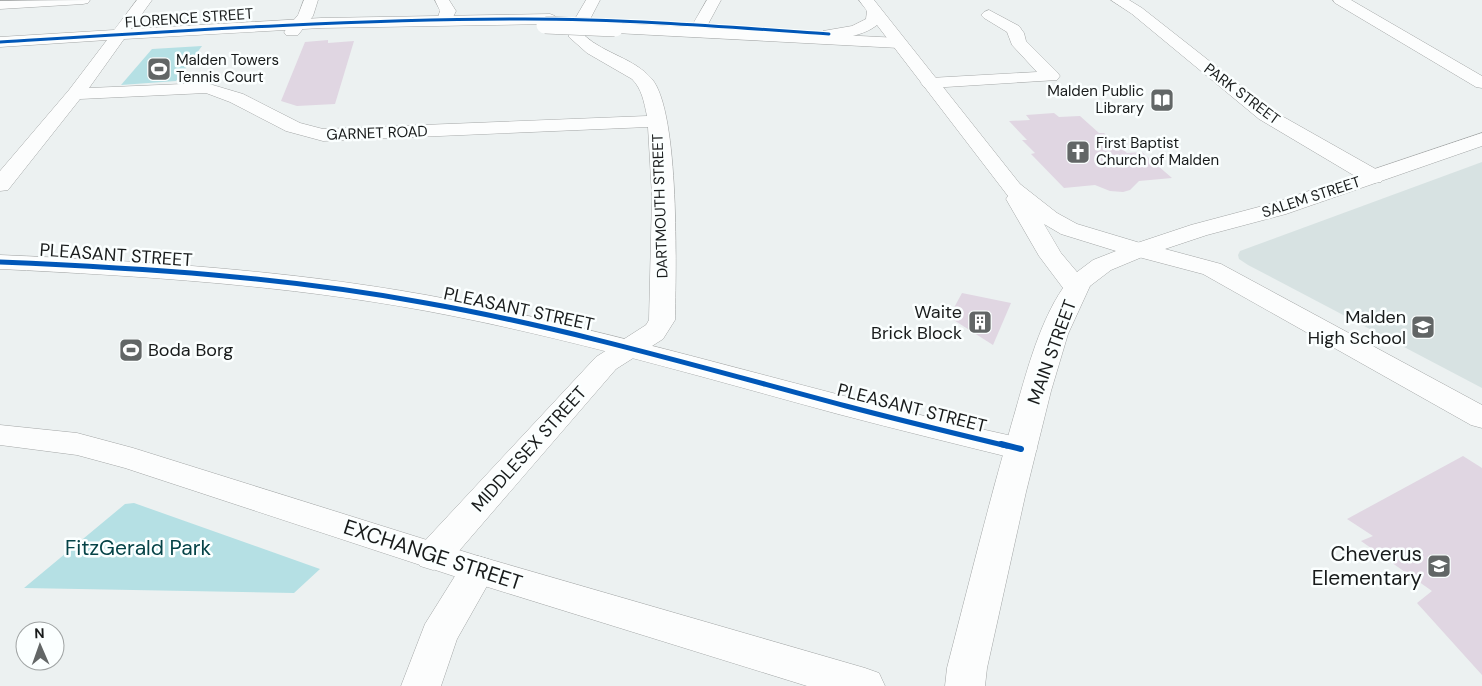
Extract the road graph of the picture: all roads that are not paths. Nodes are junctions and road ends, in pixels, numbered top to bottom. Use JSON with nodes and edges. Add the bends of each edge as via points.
{"nodes":[{"id":1,"x":4,"y":0,"type":"edge"},
{"id":2,"x":83,"y":0,"type":"edge"},
{"id":3,"x":145,"y":0,"type":"edge"},
{"id":4,"x":311,"y":0,"type":"edge"},
{"id":5,"x":442,"y":0,"type":"edge"},
{"id":6,"x":593,"y":0,"type":"edge"},
{"id":7,"x":714,"y":0,"type":"edge"},
{"id":8,"x":1118,"y":0,"type":"edge"},
{"id":9,"x":1340,"y":0,"type":"edge"},
{"id":10,"x":0,"y":4,"type":"edge"},
{"id":11,"x":870,"y":5,"type":"edge"},
{"id":12,"x":989,"y":15,"type":"dead end"},
{"id":13,"x":445,"y":20,"type":"junction"},
{"id":14,"x":548,"y":22,"type":"junction"},
{"id":15,"x":296,"y":28,"type":"junction"},
{"id":16,"x":698,"y":28,"type":"junction"},
{"id":17,"x":829,"y":34,"type":"junction"},
{"id":18,"x":117,"y":39,"type":"junction"},
{"id":19,"x":0,"y":42,"type":"edge"},
{"id":20,"x":900,"y":43,"type":"junction"},
{"id":21,"x":0,"y":50,"type":"edge"},
{"id":22,"x":930,"y":83,"type":"junction"},
{"id":23,"x":1482,"y":83,"type":"edge"},
{"id":24,"x":75,"y":94,"type":"junction"},
{"id":25,"x":658,"y":121,"type":"junction"},
{"id":26,"x":1482,"y":139,"type":"edge"},
{"id":27,"x":1373,"y":177,"type":"junction"},
{"id":28,"x":0,"y":185,"type":"edge"},
{"id":29,"x":1012,"y":189,"type":"junction"},
{"id":30,"x":1139,"y":250,"type":"junction"},
{"id":31,"x":0,"y":262,"type":"edge"},
{"id":32,"x":1076,"y":287,"type":"junction"},
{"id":33,"x":629,"y":348,"type":"junction"},
{"id":34,"x":1482,"y":418,"type":"edge"},
{"id":35,"x":0,"y":435,"type":"edge"},
{"id":36,"x":1020,"y":449,"type":"junction"},
{"id":37,"x":433,"y":556,"type":"junction"},
{"id":38,"x":478,"y":570,"type":"junction"},
{"id":39,"x":421,"y":686,"type":"edge"},
{"id":40,"x":865,"y":686,"type":"edge"},
{"id":41,"x":965,"y":686,"type":"edge"}],
"edges":[{"from":1,"to":10,"type":"street"},
{"from":2,"to":10,"type":"street"},
{"from":3,"to":18,"type":"street"},
{"from":4,"to":15,"type":"street"},
{"from":5,"to":13,"type":"street","via":[[448,12]]},
{"from":6,"to":25,"type":"street","name":"DARTMOUTH STREET","via":[[577,29],[577,37],[640,76],[651,92]]},
{"from":7,"to":16,"type":"street"},
{"from":8,"to":27,"type":"street","name":"PARK STREET","via":[[1266,116]]},
{"from":9,"to":23,"type":"street"},
{"from":11,"to":17,"type":"street","via":[[875,18],[871,23]]},
{"from":11,"to":20,"type":"street"},
{"from":12,"to":22,"type":"street","via":[[1013,29],[1018,42],[1051,76]]},
{"from":13,"to":14,"type":"street","name":"FLORENCE STREET"},
{"from":13,"to":15,"type":"street","name":"FLORENCE STREET"},
{"from":14,"to":15,"type":"street","name":"FLORENCE STREET"},
{"from":14,"to":16,"type":"street","name":"FLORENCE STREET","bridge":true},
{"from":15,"to":18,"type":"street","name":"FLORENCE STREET"},
{"from":16,"to":17,"type":"street","name":"FLORENCE STREET"},
{"from":16,"to":20,"type":"street","name":"FLORENCE STREET"},
{"from":17,"to":20,"type":"street","name":"FLORENCE STREET"},
{"from":18,"to":19,"type":"street","name":"FLORENCE STREET"},
{"from":18,"to":21,"type":"street","name":"FLORENCE STREET"},
{"from":18,"to":24,"type":"street"},
{"from":20,"to":22,"type":"street"},
{"from":22,"to":29,"type":"street"},
{"from":24,"to":25,"type":"street","name":"GARNET ROAD","via":[[200,87],[225,93],[300,129],[328,135]]},
{"from":24,"to":28,"type":"street"},
{"from":25,"to":33,"type":"street","name":"DARTMOUTH STREET","via":[[663,202],[662,320],[653,335]]},
{"from":26,"to":27,"type":"street","name":"SALEM STREET"},
{"from":27,"to":30,"type":"street","name":"SALEM STREET"},
{"from":29,"to":30,"type":"street","via":[[1069,229]]},
{"from":29,"to":32,"type":"street","via":[[1039,238]]},
{"from":30,"to":32,"type":"street","name":"MAIN STREET","via":[[1102,266]]},
{"from":30,"to":34,"type":"street","via":[[1212,269]]},
{"from":31,"to":33,"type":"street","name":"PLEASANT STREET","via":[[205,275],[377,295],[478,313]]},
{"from":32,"to":36,"type":"street","name":"MAIN STREET","via":[[1054,334]]},
{"from":33,"to":36,"type":"street","name":"PLEASANT STREET"},
{"from":33,"to":37,"type":"street","name":"MIDDLESEX STREET","via":[[606,363]]},
{"from":35,"to":37,"type":"street","name":"EXCHANGE STREET","via":[[77,444],[105,451],[226,487]]},
{"from":36,"to":41,"type":"street","name":"MAIN STREET"},
{"from":37,"to":38,"type":"street","name":"EXCHANGE STREET"},
{"from":38,"to":39,"type":"street","via":[[439,635]]},
{"from":38,"to":40,"type":"street","name":"EXCHANGE STREET"}]}
